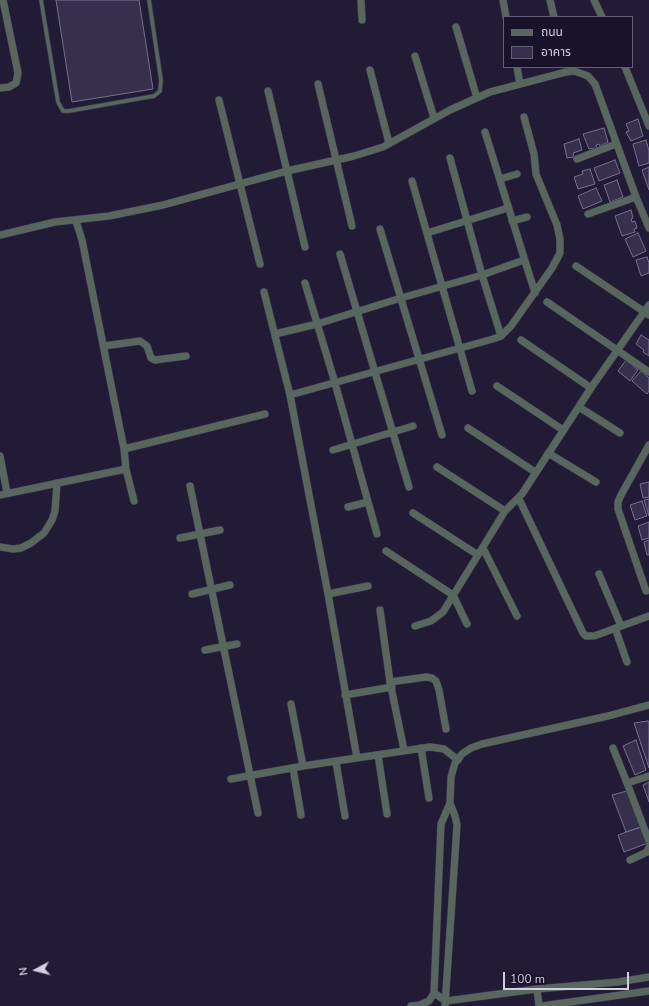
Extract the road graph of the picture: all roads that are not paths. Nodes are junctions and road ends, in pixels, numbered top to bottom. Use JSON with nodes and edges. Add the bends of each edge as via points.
{"nodes":[{"id":1,"x":3,"y":0,"type":"edge"},
{"id":2,"x":41,"y":0,"type":"edge"},
{"id":3,"x":149,"y":0,"type":"edge"},
{"id":4,"x":361,"y":0,"type":"edge"},
{"id":5,"x":503,"y":0,"type":"edge"},
{"id":6,"x":550,"y":0,"type":"edge"},
{"id":7,"x":594,"y":0,"type":"edge"},
{"id":8,"x":506,"y":16,"type":"edge"},
{"id":9,"x":554,"y":16,"type":"edge"},
{"id":10,"x":602,"y":16,"type":"edge"},
{"id":11,"x":362,"y":20,"type":"dead end"},
{"id":12,"x":456,"y":27,"type":"dead end"},
{"id":13,"x":415,"y":56,"type":"dead end"},
{"id":14,"x":517,"y":68,"type":"edge"},
{"id":15,"x":625,"y":68,"type":"edge"},
{"id":16,"x":566,"y":69,"type":"edge"},
{"id":17,"x":370,"y":70,"type":"dead end"},
{"id":18,"x":318,"y":84,"type":"dead end"},
{"id":19,"x":520,"y":84,"type":"junction"},
{"id":20,"x":0,"y":88,"type":"edge"},
{"id":21,"x":268,"y":91,"type":"dead end"},
{"id":22,"x":477,"y":98,"type":"junction"},
{"id":23,"x":219,"y":100,"type":"dead end"},
{"id":24,"x":524,"y":117,"type":"dead end"},
{"id":25,"x":434,"y":118,"type":"junction"},
{"id":26,"x":649,"y":126,"type":"edge"},
{"id":27,"x":485,"y":132,"type":"dead end"},
{"id":28,"x":389,"y":143,"type":"junction"},
{"id":29,"x":616,"y":144,"type":"junction"},
{"id":30,"x":450,"y":158,"type":"dead end"},
{"id":31,"x":577,"y":159,"type":"dead end"},
{"id":32,"x":337,"y":160,"type":"junction"},
{"id":33,"x":287,"y":171,"type":"junction"},
{"id":34,"x":517,"y":174,"type":"dead end"},
{"id":35,"x":500,"y":179,"type":"junction"},
{"id":36,"x":412,"y":181,"type":"dead end"},
{"id":37,"x":240,"y":184,"type":"junction"},
{"id":38,"x":636,"y":197,"type":"junction"},
{"id":39,"x":508,"y":208,"type":"junction"},
{"id":40,"x":588,"y":214,"type":"dead end"},
{"id":41,"x":527,"y":217,"type":"dead end"},
{"id":42,"x":76,"y":220,"type":"junction"},
{"id":43,"x":467,"y":221,"type":"junction"},
{"id":44,"x":512,"y":221,"type":"junction"},
{"id":45,"x":352,"y":226,"type":"dead end"},
{"id":46,"x":649,"y":228,"type":"edge"},
{"id":47,"x":380,"y":229,"type":"dead end"},
{"id":48,"x":427,"y":233,"type":"junction"},
{"id":49,"x":0,"y":234,"type":"edge"},
{"id":50,"x":305,"y":247,"type":"dead end"},
{"id":51,"x":340,"y":254,"type":"dead end"},
{"id":52,"x":524,"y":260,"type":"junction"},
{"id":53,"x":260,"y":264,"type":"dead end"},
{"id":54,"x":576,"y":266,"type":"dead end"},
{"id":55,"x":482,"y":275,"type":"junction"},
{"id":56,"x":305,"y":283,"type":"dead end"},
{"id":57,"x":442,"y":286,"type":"junction"},
{"id":58,"x":264,"y":292,"type":"dead end"},
{"id":59,"x":534,"y":293,"type":"junction"},
{"id":60,"x":401,"y":298,"type":"junction"},
{"id":61,"x":547,"y":302,"type":"dead end"},
{"id":62,"x":647,"y":310,"type":"edge"},
{"id":63,"x":357,"y":311,"type":"junction"},
{"id":64,"x":317,"y":324,"type":"junction"},
{"id":65,"x":275,"y":334,"type":"junction"},
{"id":66,"x":501,"y":336,"type":"junction"},
{"id":67,"x":521,"y":340,"type":"dead end"},
{"id":68,"x":104,"y":346,"type":"junction"},
{"id":69,"x":460,"y":348,"type":"junction"},
{"id":70,"x":618,"y":350,"type":"junction"},
{"id":71,"x":186,"y":356,"type":"dead end"},
{"id":72,"x":419,"y":359,"type":"junction"},
{"id":73,"x":376,"y":371,"type":"junction"},
{"id":74,"x":649,"y":372,"type":"edge"},
{"id":75,"x":335,"y":383,"type":"junction"},
{"id":76,"x":498,"y":386,"type":"dead end"},
{"id":77,"x":591,"y":388,"type":"junction"},
{"id":78,"x":472,"y":391,"type":"dead end"},
{"id":79,"x":290,"y":395,"type":"junction"},
{"id":80,"x":579,"y":407,"type":"junction"},
{"id":81,"x":265,"y":414,"type":"dead end"},
{"id":82,"x":413,"y":426,"type":"dead end"},
{"id":83,"x":468,"y":428,"type":"dead end"},
{"id":84,"x":563,"y":430,"type":"junction"},
{"id":85,"x":393,"y":432,"type":"junction"},
{"id":86,"x":620,"y":433,"type":"dead end"},
{"id":87,"x":442,"y":435,"type":"dead end"},
{"id":88,"x":352,"y":444,"type":"junction"},
{"id":89,"x":648,"y":448,"type":"edge"},
{"id":90,"x":124,"y":449,"type":"junction"},
{"id":91,"x":333,"y":450,"type":"dead end"},
{"id":92,"x":548,"y":453,"type":"junction"},
{"id":93,"x":0,"y":456,"type":"edge"},
{"id":94,"x":649,"y":459,"type":"edge"},
{"id":95,"x":437,"y":467,"type":"dead end"},
{"id":96,"x":126,"y":469,"type":"junction"},
{"id":97,"x":535,"y":472,"type":"junction"},
{"id":98,"x":596,"y":482,"type":"dead end"},
{"id":99,"x":57,"y":483,"type":"junction"},
{"id":100,"x":190,"y":486,"type":"dead end"},
{"id":101,"x":409,"y":487,"type":"dead end"},
{"id":102,"x":4,"y":494,"type":"edge"},
{"id":103,"x":518,"y":499,"type":"junction"},
{"id":104,"x":134,"y":501,"type":"dead end"},
{"id":105,"x":368,"y":502,"type":"junction"},
{"id":106,"x":348,"y":506,"type":"dead end"},
{"id":107,"x":505,"y":511,"type":"junction"},
{"id":108,"x":414,"y":512,"type":"dead end"},
{"id":109,"x":220,"y":530,"type":"dead end"},
{"id":110,"x":200,"y":534,"type":"junction"},
{"id":111,"x":377,"y":534,"type":"dead end"},
{"id":112,"x":180,"y":538,"type":"dead end"},
{"id":113,"x":0,"y":547,"type":"edge"},
{"id":114,"x":483,"y":548,"type":"junction"},
{"id":115,"x":386,"y":551,"type":"dead end"},
{"id":116,"x":478,"y":555,"type":"junction"},
{"id":117,"x":599,"y":574,"type":"dead end"},
{"id":118,"x":230,"y":585,"type":"dead end"},
{"id":119,"x":368,"y":586,"type":"dead end"},
{"id":120,"x":212,"y":589,"type":"junction"},
{"id":121,"x":646,"y":591,"type":"dead end"},
{"id":122,"x":192,"y":594,"type":"dead end"},
{"id":123,"x":328,"y":594,"type":"junction"},
{"id":124,"x":453,"y":595,"type":"junction"},
{"id":125,"x":380,"y":610,"type":"dead end"},
{"id":126,"x":517,"y":616,"type":"dead end"},
{"id":127,"x":649,"y":616,"type":"edge"},
{"id":128,"x":467,"y":624,"type":"dead end"},
{"id":129,"x":415,"y":626,"type":"dead end"},
{"id":130,"x":618,"y":627,"type":"junction"},
{"id":131,"x":237,"y":644,"type":"dead end"},
{"id":132,"x":224,"y":646,"type":"junction"},
{"id":133,"x":205,"y":650,"type":"dead end"},
{"id":134,"x":627,"y":662,"type":"dead end"},
{"id":135,"x":391,"y":684,"type":"junction"},
{"id":136,"x":345,"y":695,"type":"junction"},
{"id":137,"x":291,"y":704,"type":"dead end"},
{"id":138,"x":649,"y":705,"type":"edge"},
{"id":139,"x":446,"y":730,"type":"dead end"},
{"id":140,"x":421,"y":748,"type":"junction"},
{"id":141,"x":613,"y":748,"type":"dead end"},
{"id":142,"x":404,"y":750,"type":"junction"},
{"id":143,"x":378,"y":755,"type":"junction"},
{"id":144,"x":357,"y":758,"type":"junction"},
{"id":145,"x":458,"y":760,"type":"junction"},
{"id":146,"x":336,"y":762,"type":"junction"},
{"id":147,"x":303,"y":766,"type":"junction"},
{"id":148,"x":293,"y":768,"type":"junction"},
{"id":149,"x":251,"y":776,"type":"junction"},
{"id":150,"x":649,"y":776,"type":"edge"},
{"id":151,"x":232,"y":779,"type":"dead end"},
{"id":152,"x":627,"y":783,"type":"junction"},
{"id":153,"x":429,"y":798,"type":"dead end"},
{"id":154,"x":450,"y":803,"type":"junction"},
{"id":155,"x":258,"y":813,"type":"dead end"},
{"id":156,"x":387,"y":814,"type":"dead end"},
{"id":157,"x":301,"y":815,"type":"dead end"},
{"id":158,"x":345,"y":816,"type":"dead end"},
{"id":159,"x":649,"y":841,"type":"edge"},
{"id":160,"x":649,"y":848,"type":"edge"},
{"id":161,"x":440,"y":855,"type":"junction"},
{"id":162,"x":455,"y":856,"type":"junction"},
{"id":163,"x":630,"y":860,"type":"dead end"},
{"id":164,"x":649,"y":977,"type":"edge"},
{"id":165,"x":537,"y":989,"type":"junction"},
{"id":166,"x":649,"y":991,"type":"edge"},
{"id":167,"x":434,"y":993,"type":"junction"},
{"id":168,"x":445,"y":1003,"type":"edge"},
{"id":169,"x":431,"y":1004,"type":"edge"},
{"id":170,"x":411,"y":1006,"type":"edge"},
{"id":171,"x":539,"y":1006,"type":"edge"},
{"id":172,"x":542,"y":1006,"type":"edge"}],
"edges":[{"from":1,"to":20,"type":"street","via":[[18,73],[16,83]]},
{"from":2,"to":3,"type":"lane","via":[[58,102],[63,111],[154,96],[160,91],[162,80]]},
{"from":4,"to":11,"type":"street"},
{"from":5,"to":8,"type":"street"},
{"from":6,"to":9,"type":"street"},
{"from":7,"to":10,"type":"street"},
{"from":12,"to":22,"type":"street"},
{"from":13,"to":25,"type":"street"},
{"from":14,"to":19,"type":"street"},
{"from":15,"to":26,"type":"street"},
{"from":16,"to":19,"type":"street"},
{"from":16,"to":29,"type":"street","via":[[588,76],[595,84]]},
{"from":17,"to":28,"type":"street"},
{"from":18,"to":32,"type":"street"},
{"from":19,"to":22,"type":"street"},
{"from":21,"to":33,"type":"street"},
{"from":22,"to":25,"type":"street"},
{"from":23,"to":37,"type":"street"},
{"from":24,"to":59,"type":"street","via":[[534,154],[536,174],[560,239],[560,253]]},
{"from":25,"to":28,"type":"street"},
{"from":27,"to":35,"type":"street"},
{"from":28,"to":32,"type":"street"},
{"from":29,"to":31,"type":"street"},
{"from":29,"to":38,"type":"street"},
{"from":30,"to":43,"type":"street"},
{"from":32,"to":33,"type":"street"},
{"from":32,"to":45,"type":"street"},
{"from":33,"to":37,"type":"street"},
{"from":33,"to":50,"type":"street"},
{"from":34,"to":35,"type":"street"},
{"from":35,"to":39,"type":"street"},
{"from":36,"to":48,"type":"street"},
{"from":37,"to":42,"type":"street","via":[[163,205]]},
{"from":37,"to":53,"type":"street"},
{"from":38,"to":40,"type":"street"},
{"from":38,"to":46,"type":"street"},
{"from":39,"to":43,"type":"street"},
{"from":39,"to":44,"type":"street"},
{"from":41,"to":44,"type":"street"},
{"from":42,"to":49,"type":"street"},
{"from":42,"to":68,"type":"street"},
{"from":43,"to":48,"type":"street"},
{"from":43,"to":55,"type":"street"},
{"from":44,"to":52,"type":"street"},
{"from":47,"to":60,"type":"street"},
{"from":48,"to":57,"type":"street"},
{"from":51,"to":63,"type":"street"},
{"from":52,"to":55,"type":"street"},
{"from":52,"to":59,"type":"street"},
{"from":54,"to":62,"type":"street"},
{"from":55,"to":57,"type":"street"},
{"from":55,"to":66,"type":"street"},
{"from":56,"to":64,"type":"street"},
{"from":57,"to":60,"type":"street"},
{"from":57,"to":69,"type":"street"},
{"from":58,"to":65,"type":"street"},
{"from":59,"to":66,"type":"street"},
{"from":60,"to":63,"type":"street"},
{"from":60,"to":72,"type":"street"},
{"from":61,"to":70,"type":"street"},
{"from":62,"to":70,"type":"street"},
{"from":63,"to":64,"type":"street"},
{"from":63,"to":73,"type":"street"},
{"from":64,"to":65,"type":"street"},
{"from":64,"to":75,"type":"street"},
{"from":65,"to":79,"type":"street"},
{"from":66,"to":69,"type":"street"},
{"from":67,"to":77,"type":"street"},
{"from":68,"to":71,"type":"street","via":[[140,341],[147,346],[151,358],[155,360]]},
{"from":68,"to":90,"type":"street"},
{"from":69,"to":72,"type":"street"},
{"from":69,"to":78,"type":"street"},
{"from":70,"to":74,"type":"street"},
{"from":70,"to":77,"type":"street"},
{"from":72,"to":73,"type":"street"},
{"from":72,"to":87,"type":"street"},
{"from":73,"to":75,"type":"street"},
{"from":73,"to":85,"type":"street"},
{"from":75,"to":79,"type":"street"},
{"from":75,"to":88,"type":"street"},
{"from":76,"to":84,"type":"street"},
{"from":77,"to":80,"type":"street"},
{"from":79,"to":123,"type":"street"},
{"from":80,"to":84,"type":"street"},
{"from":80,"to":86,"type":"street"},
{"from":81,"to":90,"type":"street"},
{"from":82,"to":85,"type":"street"},
{"from":83,"to":97,"type":"street"},
{"from":84,"to":92,"type":"street"},
{"from":85,"to":88,"type":"street"},
{"from":85,"to":101,"type":"street"},
{"from":88,"to":91,"type":"street"},
{"from":88,"to":105,"type":"street"},
{"from":89,"to":94,"type":"street"},
{"from":89,"to":121,"type":"street","via":[[618,502],[618,509]]},
{"from":90,"to":96,"type":"street"},
{"from":92,"to":97,"type":"street"},
{"from":92,"to":98,"type":"street"},
{"from":93,"to":102,"type":"street"},
{"from":95,"to":107,"type":"street"},
{"from":96,"to":99,"type":"street"},
{"from":96,"to":104,"type":"street"},
{"from":97,"to":103,"type":"street"},
{"from":99,"to":102,"type":"street"},
{"from":99,"to":113,"type":"street","via":[[55,511],[44,533],[21,548]]},
{"from":100,"to":110,"type":"street"},
{"from":103,"to":107,"type":"street"},
{"from":103,"to":130,"type":"street","via":[[583,633],[590,637]]},
{"from":105,"to":106,"type":"street"},
{"from":105,"to":111,"type":"street"},
{"from":107,"to":114,"type":"street"},
{"from":108,"to":116,"type":"street"},
{"from":109,"to":110,"type":"street"},
{"from":110,"to":112,"type":"street"},
{"from":110,"to":120,"type":"street"},
{"from":114,"to":116,"type":"street"},
{"from":114,"to":126,"type":"street"},
{"from":115,"to":124,"type":"street"},
{"from":116,"to":124,"type":"street"},
{"from":117,"to":130,"type":"street"},
{"from":118,"to":120,"type":"street"},
{"from":119,"to":123,"type":"street"},
{"from":120,"to":122,"type":"street"},
{"from":120,"to":132,"type":"street"},
{"from":123,"to":136,"type":"street"},
{"from":124,"to":128,"type":"street"},
{"from":124,"to":129,"type":"street","via":[[438,617]]},
{"from":125,"to":135,"type":"street"},
{"from":127,"to":130,"type":"street"},
{"from":130,"to":134,"type":"street"},
{"from":131,"to":132,"type":"street"},
{"from":132,"to":133,"type":"street"},
{"from":132,"to":149,"type":"street"},
{"from":135,"to":136,"type":"street"},
{"from":135,"to":139,"type":"street","via":[[426,677],[436,681]]},
{"from":135,"to":142,"type":"street"},
{"from":136,"to":144,"type":"street"},
{"from":137,"to":147,"type":"street"},
{"from":138,"to":145,"type":"street","via":[[482,744],[471,748]]},
{"from":140,"to":142,"type":"street"},
{"from":140,"to":145,"type":"street","via":[[444,749]]},
{"from":140,"to":153,"type":"street"},
{"from":141,"to":152,"type":"street"},
{"from":142,"to":143,"type":"street"},
{"from":143,"to":144,"type":"street"},
{"from":143,"to":156,"type":"street"},
{"from":144,"to":146,"type":"street"},
{"from":145,"to":154,"type":"street","via":[[451,777]]},
{"from":146,"to":147,"type":"street"},
{"from":146,"to":158,"type":"street"},
{"from":147,"to":148,"type":"street"},
{"from":148,"to":149,"type":"street"},
{"from":148,"to":157,"type":"street"},
{"from":149,"to":151,"type":"street"},
{"from":149,"to":155,"type":"street"},
{"from":150,"to":152,"type":"street"},
{"from":152,"to":159,"type":"street"},
{"from":154,"to":161,"type":"street","via":[[442,824]]},
{"from":154,"to":162,"type":"street","via":[[457,825]]},
{"from":160,"to":163,"type":"street","via":[[647,852]]},
{"from":161,"to":162,"type":"street"},
{"from":161,"to":167,"type":"street"},
{"from":162,"to":168,"type":"street"},
{"from":164,"to":165,"type":"street"},
{"from":165,"to":168,"type":"street"},
{"from":165,"to":171,"type":"street"},
{"from":166,"to":172,"type":"street"},
{"from":167,"to":168,"type":"street"},
{"from":167,"to":169,"type":"street"},
{"from":169,"to":170,"type":"street"}]}
